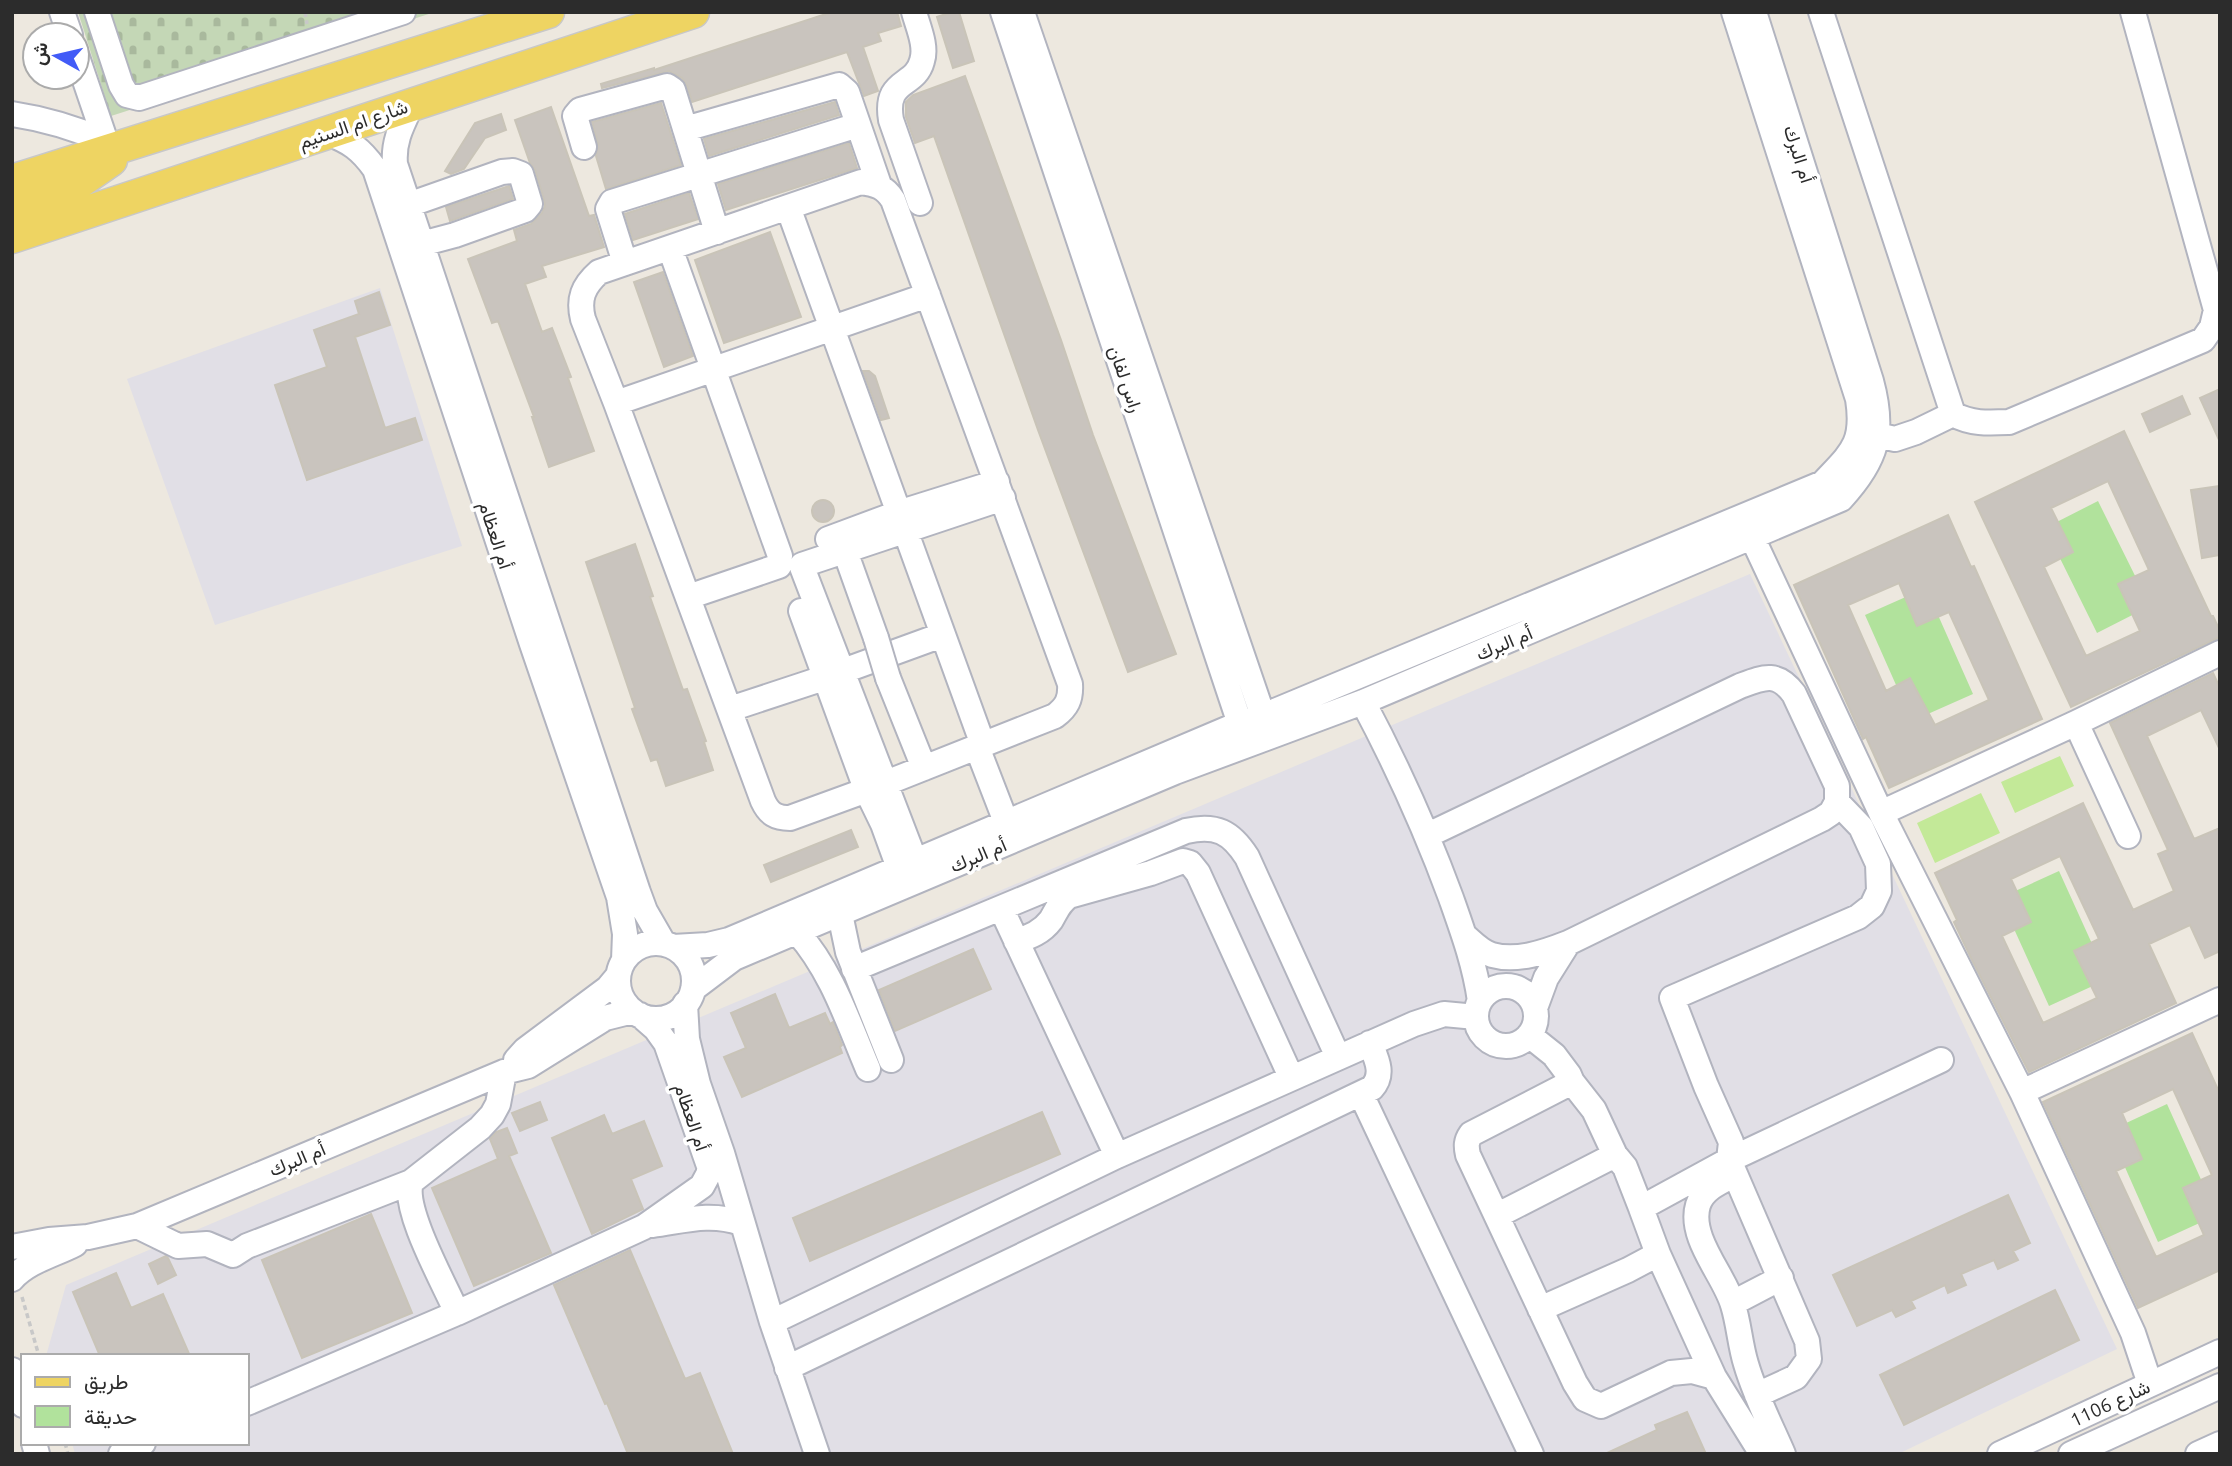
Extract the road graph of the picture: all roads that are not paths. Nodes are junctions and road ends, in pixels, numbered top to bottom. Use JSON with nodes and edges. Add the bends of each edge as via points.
{"nodes":[{"id":1,"x":97,"y":12,"type":"edge"},
{"id":2,"x":403,"y":12,"type":"edge"},
{"id":3,"x":548,"y":12,"type":"edge"},
{"id":4,"x":694,"y":12,"type":"edge"},
{"id":5,"x":914,"y":12,"type":"edge"},
{"id":6,"x":1003,"y":12,"type":"edge"},
{"id":7,"x":1022,"y":12,"type":"edge"},
{"id":8,"x":1734,"y":12,"type":"edge"},
{"id":9,"x":1754,"y":12,"type":"edge"},
{"id":10,"x":1821,"y":12,"type":"edge"},
{"id":11,"x":2133,"y":12,"type":"edge"},
{"id":12,"x":91,"y":89,"type":"edge"},
{"id":13,"x":412,"y":104,"type":"junction"},
{"id":14,"x":12,"y":114,"type":"edge"},
{"id":15,"x":858,"y":125,"type":"junction"},
{"id":16,"x":685,"y":129,"type":"junction"},
{"id":17,"x":328,"y":133,"type":"junction"},
{"id":18,"x":116,"y":145,"type":"junction"},
{"id":19,"x":584,"y":147,"type":"dead end"},
{"id":20,"x":700,"y":175,"type":"junction"},
{"id":21,"x":12,"y":181,"type":"edge"},
{"id":22,"x":879,"y":185,"type":"junction"},
{"id":23,"x":920,"y":203,"type":"dead end"},
{"id":24,"x":12,"y":207,"type":"edge"},
{"id":25,"x":399,"y":208,"type":"junction"},
{"id":26,"x":782,"y":209,"type":"junction"},
{"id":27,"x":717,"y":232,"type":"junction"},
{"id":28,"x":12,"y":237,"type":"edge"},
{"id":29,"x":676,"y":246,"type":"junction"},
{"id":30,"x":411,"y":247,"type":"junction"},
{"id":31,"x":625,"y":263,"type":"junction"},
{"id":32,"x":928,"y":295,"type":"junction"},
{"id":33,"x":827,"y":332,"type":"junction"},
{"id":34,"x":719,"y":368,"type":"junction"},
{"id":35,"x":616,"y":403,"type":"junction"},
{"id":36,"x":1953,"y":414,"type":"junction"},
{"id":37,"x":1877,"y":435,"type":"junction"},
{"id":38,"x":1000,"y":490,"type":"junction"},
{"id":39,"x":894,"y":524,"type":"junction"},
{"id":40,"x":1752,"y":537,"type":"junction"},
{"id":41,"x":845,"y":551,"type":"junction"},
{"id":42,"x":792,"y":561,"type":"junction"},
{"id":43,"x":688,"y":597,"type":"junction"},
{"id":44,"x":935,"y":637,"type":"junction"},
{"id":45,"x":543,"y":640,"type":"junction"},
{"id":46,"x":2220,"y":653,"type":"edge"},
{"id":47,"x":833,"y":674,"type":"junction"},
{"id":48,"x":1363,"y":702,"type":"junction"},
{"id":49,"x":730,"y":709,"type":"junction"},
{"id":50,"x":2076,"y":723,"type":"junction"},
{"id":51,"x":1254,"y":731,"type":"junction"},
{"id":52,"x":976,"y":747,"type":"junction"},
{"id":53,"x":1171,"y":763,"type":"junction"},
{"id":54,"x":924,"y":768,"type":"junction"},
{"id":55,"x":876,"y":786,"type":"junction"},
{"id":56,"x":1837,"y":802,"type":"junction"},
{"id":57,"x":1881,"y":813,"type":"junction"},
{"id":58,"x":1006,"y":822,"type":"junction"},
{"id":59,"x":1428,"y":835,"type":"junction"},
{"id":60,"x":2128,"y":836,"type":"dead end"},
{"id":61,"x":907,"y":864,"type":"junction"},
{"id":62,"x":1000,"y":908,"type":"junction"},
{"id":63,"x":840,"y":914,"type":"junction"},
{"id":64,"x":797,"y":932,"type":"junction"},
{"id":65,"x":1465,"y":936,"type":"junction"},
{"id":66,"x":1016,"y":941,"type":"junction"},
{"id":67,"x":1568,"y":943,"type":"junction"},
{"id":68,"x":669,"y":945,"type":"junction"},
{"id":69,"x":621,"y":968,"type":"junction"},
{"id":70,"x":855,"y":969,"type":"junction"},
{"id":71,"x":1511,"y":986,"type":"junction"},
{"id":72,"x":689,"y":997,"type":"junction"},
{"id":73,"x":2220,"y":1000,"type":"edge"},
{"id":74,"x":1535,"y":1008,"type":"junction"},
{"id":75,"x":1478,"y":1009,"type":"junction"},
{"id":76,"x":637,"y":1013,"type":"junction"},
{"id":77,"x":1529,"y":1035,"type":"junction"},
{"id":78,"x":1370,"y":1043,"type":"junction"},
{"id":79,"x":1338,"y":1057,"type":"junction"},
{"id":80,"x":891,"y":1060,"type":"dead end"},
{"id":81,"x":1945,"y":1068,"type":"dead end"},
{"id":82,"x":867,"y":1069,"type":"dead end"},
{"id":83,"x":505,"y":1072,"type":"junction"},
{"id":84,"x":1291,"y":1077,"type":"junction"},
{"id":85,"x":1572,"y":1082,"type":"junction"},
{"id":86,"x":2022,"y":1092,"type":"junction"},
{"id":87,"x":1361,"y":1094,"type":"junction"},
{"id":88,"x":1117,"y":1156,"type":"junction"},
{"id":89,"x":1615,"y":1156,"type":"junction"},
{"id":90,"x":1732,"y":1167,"type":"junction"},
{"id":91,"x":411,"y":1182,"type":"junction"},
{"id":92,"x":1641,"y":1208,"type":"junction"},
{"id":93,"x":1497,"y":1215,"type":"junction"},
{"id":94,"x":741,"y":1223,"type":"junction"},
{"id":95,"x":137,"y":1226,"type":"junction"},
{"id":96,"x":644,"y":1227,"type":"junction"},
{"id":97,"x":88,"y":1237,"type":"junction"},
{"id":98,"x":12,"y":1247,"type":"edge"},
{"id":99,"x":1658,"y":1254,"type":"junction"},
{"id":100,"x":14,"y":1277,"type":"edge"},
{"id":101,"x":1781,"y":1278,"type":"junction"},
{"id":102,"x":1733,"y":1303,"type":"junction"},
{"id":103,"x":1540,"y":1309,"type":"junction"},
{"id":104,"x":457,"y":1313,"type":"junction"},
{"id":105,"x":772,"y":1322,"type":"junction"},
{"id":106,"x":2220,"y":1352,"type":"edge"},
{"id":107,"x":787,"y":1368,"type":"junction"},
{"id":108,"x":12,"y":1370,"type":"edge"},
{"id":109,"x":1714,"y":1377,"type":"junction"},
{"id":110,"x":2150,"y":1384,"type":"junction"},
{"id":111,"x":2220,"y":1387,"type":"edge"},
{"id":112,"x":1757,"y":1395,"type":"junction"},
{"id":113,"x":21,"y":1399,"type":"edge"},
{"id":114,"x":248,"y":1404,"type":"edge"},
{"id":115,"x":2220,"y":1444,"type":"edge"},
{"id":116,"x":140,"y":1445,"type":"edge"},
{"id":117,"x":121,"y":1454,"type":"edge"},
{"id":118,"x":817,"y":1454,"type":"edge"},
{"id":119,"x":1531,"y":1454,"type":"edge"},
{"id":120,"x":1762,"y":1454,"type":"edge"},
{"id":121,"x":1783,"y":1454,"type":"edge"},
{"id":122,"x":2000,"y":1454,"type":"edge"},
{"id":123,"x":2071,"y":1454,"type":"edge"},
{"id":124,"x":2198,"y":1454,"type":"edge"}],
"edges":[{"from":1,"to":2,"type":"street","via":[[121,85],[127,95],[139,99]]},
{"from":3,"to":18,"type":"main road"},
{"from":4,"to":13,"type":"main road","name":"شارع ام السنيم"},
{"from":5,"to":23,"type":"street","via":[[922,61],[913,76],[895,90],[889,109]]},
{"from":6,"to":51,"type":"street","name":"راس لفان"},
{"from":7,"to":51,"type":"street","name":"راس لفان"},
{"from":8,"to":51,"type":"street","name":"أم البرك","via":[[1858,399],[1859,433],[1846,461],[1823,483]]},
{"from":9,"to":37,"type":"street","name":"أم البرك","via":[[1871,381],[1878,409]]},
{"from":10,"to":36,"type":"street"},
{"from":11,"to":36,"type":"street","via":[[2216,310],[2212,327],[2203,340],[2009,422],[1986,424]]},
{"from":12,"to":18,"type":"street"},
{"from":13,"to":17,"type":"main road","name":"شارع ام السنيم"},
{"from":13,"to":25,"type":"street","name":"أم العظام","via":[[394,149]]},
{"from":14,"to":18,"type":"street","via":[[81,130]]},
{"from":15,"to":16,"type":"street","via":[[847,92],[835,85]]},
{"from":15,"to":20,"type":"street"},
{"from":15,"to":22,"type":"street"},
{"from":16,"to":19,"type":"street","via":[[673,90],[667,86],[577,113]]},
{"from":16,"to":20,"type":"street"},
{"from":17,"to":25,"type":"street","name":"أم العظام","via":[[366,156]]},
{"from":17,"to":28,"type":"main road","name":"شارع ام السنيم"},
{"from":18,"to":21,"type":"main road"},
{"from":18,"to":24,"type":"main road","via":[[72,187]]},
{"from":20,"to":27,"type":"street"},
{"from":20,"to":31,"type":"street","via":[[610,203]]},
{"from":22,"to":26,"type":"street","via":[[861,183]]},
{"from":22,"to":32,"type":"street","via":[[893,200]]},
{"from":25,"to":30,"type":"street","name":"أم العظام"},
{"from":25,"to":30,"type":"street","via":[[513,170],[522,174],[529,195],[525,210]]},
{"from":26,"to":27,"type":"street"},
{"from":26,"to":33,"type":"street"},
{"from":27,"to":29,"type":"street"},
{"from":29,"to":31,"type":"street"},
{"from":29,"to":34,"type":"street"},
{"from":30,"to":45,"type":"street","name":"أم العظام"},
{"from":31,"to":35,"type":"street","via":[[599,272],[589,281],[580,306]]},
{"from":32,"to":33,"type":"street"},
{"from":32,"to":38,"type":"street"},
{"from":33,"to":34,"type":"street"},
{"from":33,"to":39,"type":"street"},
{"from":34,"to":35,"type":"street"},
{"from":34,"to":42,"type":"street"},
{"from":35,"to":43,"type":"street"},
{"from":36,"to":37,"type":"street","via":[[1895,439]]},
{"from":37,"to":40,"type":"street","name":"أم البرك","via":[[1868,466],[1841,499]]},
{"from":38,"to":39,"type":"street"},
{"from":38,"to":52,"type":"street","via":[[1070,693],[1068,703],[1055,716]]},
{"from":39,"to":41,"type":"street"},
{"from":39,"to":42,"type":"street"},
{"from":39,"to":44,"type":"street"},
{"from":40,"to":48,"type":"street","name":"أم البرك"},
{"from":40,"to":57,"type":"street"},
{"from":41,"to":42,"type":"street"},
{"from":41,"to":54,"type":"street","bridge":true},
{"from":42,"to":43,"type":"street"},
{"from":42,"to":47,"type":"street"},
{"from":43,"to":49,"type":"street"},
{"from":44,"to":47,"type":"street"},
{"from":44,"to":52,"type":"street"},
{"from":45,"to":68,"type":"street","name":"أم العظام","via":[[645,911]]},
{"from":45,"to":69,"type":"street","name":"أم العظام","via":[[619,897],[625,934]]},
{"from":46,"to":50,"type":"street"},
{"from":47,"to":49,"type":"street"},
{"from":47,"to":55,"type":"street"},
{"from":48,"to":51,"type":"street","name":"أم البرك"},
{"from":48,"to":59,"type":"street"},
{"from":49,"to":55,"type":"street","via":[[763,800],[773,815],[790,818]]},
{"from":50,"to":57,"type":"street"},
{"from":50,"to":60,"type":"street"},
{"from":51,"to":53,"type":"street","name":"أم البرك"},
{"from":52,"to":54,"type":"street"},
{"from":52,"to":58,"type":"street"},
{"from":53,"to":58,"type":"street","name":"أم البرك"},
{"from":53,"to":63,"type":"street","name":"أم البرك"},
{"from":54,"to":55,"type":"street"},
{"from":55,"to":61,"type":"street"},
{"from":56,"to":59,"type":"street","via":[[1837,786],[1794,694],[1776,678],[1761,678]]},
{"from":56,"to":67,"type":"street","via":[[1822,820]]},
{"from":56,"to":90,"type":"street","via":[[1861,827],[1878,864],[1879,891],[1872,906],[1858,917],[1672,998],[1731,1142]]},
{"from":57,"to":86,"type":"street"},
{"from":58,"to":61,"type":"street","name":"أم البرك"},
{"from":59,"to":65,"type":"street"},
{"from":61,"to":68,"type":"street","name":"أم البرك","via":[[729,940]]},
{"from":62,"to":66,"type":"street"},
{"from":62,"to":70,"type":"street"},
{"from":62,"to":79,"type":"street","via":[[1186,831],[1217,829],[1247,857]]},
{"from":63,"to":64,"type":"street","name":"أم البرك"},
{"from":63,"to":70,"type":"street"},
{"from":64,"to":72,"type":"street","name":"أم البرك","via":[[734,958]]},
{"from":64,"to":82,"type":"street","via":[[827,972]]},
{"from":65,"to":67,"type":"street","via":[[1493,956],[1540,954]]},
{"from":65,"to":71,"type":"street","via":[[1493,972]]},
{"from":65,"to":75,"type":"street","via":[[1478,984]]},
{"from":66,"to":84,"type":"street","via":[[1039,932],[1069,896],[1190,863]]},
{"from":66,"to":88,"type":"street"},
{"from":67,"to":74,"type":"street","via":[[1546,978]]},
{"from":68,"to":69,"type":"street","via":[[642,945]]},
{"from":68,"to":72,"type":"street","via":[[686,957],[693,972]]},
{"from":69,"to":76,"type":"street","via":[[623,999]]},
{"from":69,"to":83,"type":"street","name":"أم البرك","via":[[608,988],[525,1050]]},
{"from":70,"to":80,"type":"street"},
{"from":71,"to":74,"type":"street","via":[[1528,995]]},
{"from":71,"to":75,"type":"street","via":[[1492,989]]},
{"from":72,"to":76,"type":"street","via":[[678,1011],[659,1018]]},
{"from":72,"to":94,"type":"street","name":"أم العظام","via":[[687,1040]]},
{"from":73,"to":86,"type":"street"},
{"from":74,"to":77,"type":"street"},
{"from":75,"to":77,"type":"street","via":[[1481,1034],[1492,1044],[1514,1046]]},
{"from":75,"to":78,"type":"street","via":[[1444,1014]]},
{"from":76,"to":83,"type":"street","name":"أم البرك","via":[[605,1018],[528,1066]]},
{"from":76,"to":96,"type":"street","name":"أم العظام","via":[[666,1043],[709,1166],[702,1186]]},
{"from":77,"to":85,"type":"street","via":[[1554,1055]]},
{"from":78,"to":79,"type":"street"},
{"from":78,"to":87,"type":"street","via":[[1379,1075],[1376,1084]]},
{"from":79,"to":84,"type":"street"},
{"from":81,"to":90,"type":"street"},
{"from":83,"to":91,"type":"street","via":[[492,1115]]},
{"from":83,"to":95,"type":"street","name":"أم البرك"},
{"from":84,"to":88,"type":"street"},
{"from":85,"to":89,"type":"street","via":[[1594,1110]]},
{"from":85,"to":93,"type":"street","via":[[1480,1128],[1467,1140],[1468,1155]]},
{"from":86,"to":110,"type":"street","via":[[2133,1333]]},
{"from":87,"to":107,"type":"street"},
{"from":87,"to":119,"type":"street"},
{"from":88,"to":105,"type":"street"},
{"from":89,"to":92,"type":"street","via":[[1625,1167]]},
{"from":89,"to":93,"type":"street"},
{"from":90,"to":92,"type":"street"},
{"from":90,"to":101,"type":"street"},
{"from":90,"to":102,"type":"street","via":[[1701,1198],[1697,1215],[1701,1239]]},
{"from":91,"to":95,"type":"street","via":[[247,1245],[233,1255],[207,1244],[178,1246]]},
{"from":91,"to":104,"type":"street","via":[[412,1211]]},
{"from":92,"to":99,"type":"street"},
{"from":93,"to":103,"type":"street"},
{"from":94,"to":96,"type":"street","via":[[706,1217]]},
{"from":94,"to":105,"type":"street","name":"أم العظام"},
{"from":95,"to":97,"type":"street","name":"أم البرك"},
{"from":96,"to":104,"type":"street"},
{"from":97,"to":98,"type":"street","name":"أم البرك"},
{"from":97,"to":100,"type":"street","name":"أم البرك","via":[[24,1267]]},
{"from":99,"to":103,"type":"street"},
{"from":99,"to":109,"type":"street"},
{"from":101,"to":102,"type":"street"},
{"from":101,"to":112,"type":"street","via":[[1807,1341],[1809,1359],[1796,1377]]},
{"from":102,"to":112,"type":"street"},
{"from":103,"to":109,"type":"street","via":[[1575,1383],[1591,1403],[1601,1406],[1671,1373],[1692,1371]]},
{"from":104,"to":114,"type":"street"},
{"from":105,"to":107,"type":"street","name":"أم العظام"},
{"from":106,"to":110,"type":"street","name":"شارع 1106"},
{"from":107,"to":118,"type":"street","name":"أم العظام"},
{"from":108,"to":113,"type":"street"},
{"from":109,"to":120,"type":"street"},
{"from":110,"to":122,"type":"street","name":"شارع 1106"},
{"from":111,"to":123,"type":"street","name":"شارع 1106"},
{"from":112,"to":121,"type":"street"},
{"from":115,"to":124,"type":"street"},
{"from":116,"to":117,"type":"street"}]}
